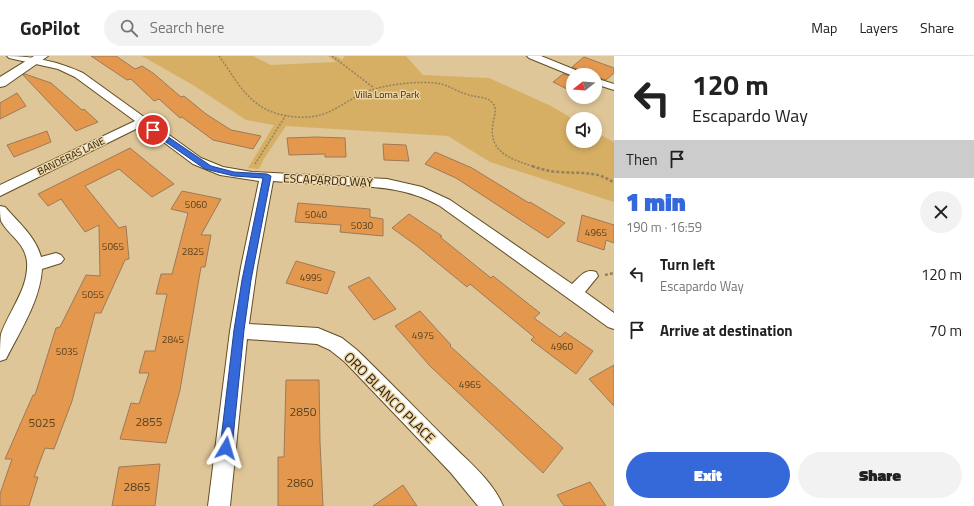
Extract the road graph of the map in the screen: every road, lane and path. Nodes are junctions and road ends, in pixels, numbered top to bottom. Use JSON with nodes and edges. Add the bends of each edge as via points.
{"nodes":[{"id":1,"x":12,"y":56,"type":"edge"},
{"id":2,"x":219,"y":56,"type":"edge"},
{"id":3,"x":332,"y":56,"type":"edge"},
{"id":4,"x":532,"y":56,"type":"edge"},
{"id":5,"x":38,"y":58,"type":"edge"},
{"id":6,"x":566,"y":70,"type":"edge"},
{"id":7,"x":0,"y":83,"type":"edge"},
{"id":8,"x":602,"y":83,"type":"edge"},
{"id":9,"x":614,"y":87,"type":"edge"},
{"id":10,"x":375,"y":88,"type":"junction"},
{"id":11,"x":286,"y":115,"type":"junction"},
{"id":12,"x":142,"y":122,"type":"junction"},
{"id":13,"x":259,"y":176,"type":"junction"},
{"id":14,"x":614,"y":183,"type":"edge"},
{"id":15,"x":0,"y":190,"type":"edge"},
{"id":16,"x":0,"y":211,"type":"edge"},
{"id":17,"x":56,"y":259,"type":"dead end"},
{"id":18,"x":35,"y":265,"type":"junction"},
{"id":19,"x":590,"y":276,"type":"dead end"},
{"id":20,"x":573,"y":294,"type":"junction"},
{"id":21,"x":614,"y":322,"type":"edge"},
{"id":22,"x":239,"y":330,"type":"junction"},
{"id":23,"x":0,"y":353,"type":"edge"},
{"id":24,"x":219,"y":506,"type":"edge"},
{"id":25,"x":492,"y":506,"type":"edge"}],
"edges":[{"from":1,"to":5,"type":"street","name":"ESCAPARDO WAY"},
{"from":2,"to":11,"type":"path","via":[[257,105],[274,113]]},
{"from":3,"to":10,"type":"path"},
{"from":4,"to":6,"type":"street"},
{"from":5,"to":7,"type":"street"},
{"from":5,"to":12,"type":"street","name":"ESCAPARDO WAY","via":[[79,75]]},
{"from":8,"to":9,"type":"street"},
{"from":10,"to":11,"type":"path","via":[[328,112]]},
{"from":10,"to":14,"type":"path","via":[[436,84],[491,101],[495,110],[491,139],[503,153],[552,172],[600,174]]},
{"from":11,"to":13,"type":"path","via":[[253,167]]},
{"from":12,"to":13,"type":"street","name":"ESCAPARDO WAY","via":[[208,167]]},
{"from":12,"to":15,"type":"street","name":"BANDERAS LANE"},
{"from":13,"to":20,"type":"street","name":"ESCAPARDO WAY","via":[[387,183],[419,190],[445,203]]},
{"from":13,"to":22,"type":"street"},
{"from":16,"to":18,"type":"street","via":[[27,242]]},
{"from":17,"to":18,"type":"street"},
{"from":18,"to":23,"type":"street","via":[[30,288]]},
{"from":19,"to":20,"type":"street"},
{"from":20,"to":21,"type":"street","name":"ESCAPARDO WAY"},
{"from":22,"to":24,"type":"street"},
{"from":22,"to":25,"type":"street","name":"ORO BLANCO PLACE","via":[[318,336],[336,344],[351,356],[453,461]]}]}
